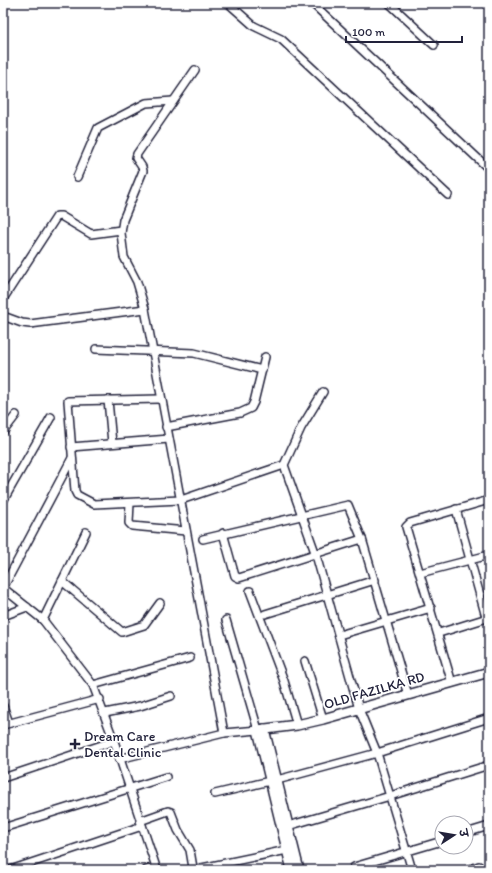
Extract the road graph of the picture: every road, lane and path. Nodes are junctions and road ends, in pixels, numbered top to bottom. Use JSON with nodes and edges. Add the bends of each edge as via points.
{"nodes":[{"id":1,"x":228,"y":3,"type":"edge"},
{"id":2,"x":312,"y":3,"type":"edge"},
{"id":3,"x":389,"y":3,"type":"edge"},
{"id":4,"x":434,"y":45,"type":"dead end"},
{"id":5,"x":195,"y":70,"type":"dead end"},
{"id":6,"x":173,"y":101,"type":"junction"},
{"id":7,"x":489,"y":169,"type":"edge"},
{"id":8,"x":77,"y":177,"type":"dead end"},
{"id":9,"x":448,"y":195,"type":"dead end"},
{"id":10,"x":121,"y":230,"type":"junction"},
{"id":11,"x":3,"y":299,"type":"edge"},
{"id":12,"x":144,"y":309,"type":"junction"},
{"id":13,"x":3,"y":316,"type":"edge"},
{"id":14,"x":96,"y":349,"type":"dead end"},
{"id":15,"x":152,"y":352,"type":"junction"},
{"id":16,"x":265,"y":357,"type":"dead end"},
{"id":17,"x":262,"y":370,"type":"junction"},
{"id":18,"x":323,"y":392,"type":"dead end"},
{"id":19,"x":160,"y":399,"type":"junction"},
{"id":20,"x":108,"y":400,"type":"junction"},
{"id":21,"x":16,"y":415,"type":"dead end"},
{"id":22,"x":51,"y":417,"type":"dead end"},
{"id":23,"x":166,"y":427,"type":"junction"},
{"id":24,"x":3,"y":432,"type":"edge"},
{"id":25,"x":169,"y":439,"type":"junction"},
{"id":26,"x":112,"y":443,"type":"junction"},
{"id":27,"x":71,"y":447,"type":"junction"},
{"id":28,"x":72,"y":457,"type":"junction"},
{"id":29,"x":284,"y":465,"type":"junction"},
{"id":30,"x":3,"y":500,"type":"edge"},
{"id":31,"x":182,"y":500,"type":"junction"},
{"id":32,"x":489,"y":500,"type":"edge"},
{"id":33,"x":130,"y":503,"type":"junction"},
{"id":34,"x":456,"y":509,"type":"junction"},
{"id":35,"x":301,"y":515,"type":"junction"},
{"id":36,"x":186,"y":531,"type":"junction"},
{"id":37,"x":86,"y":532,"type":"dead end"},
{"id":38,"x":223,"y":533,"type":"junction"},
{"id":39,"x":203,"y":539,"type":"dead end"},
{"id":40,"x":362,"y":540,"type":"junction"},
{"id":41,"x":489,"y":555,"type":"edge"},
{"id":42,"x":316,"y":556,"type":"junction"},
{"id":43,"x":470,"y":560,"type":"junction"},
{"id":44,"x":420,"y":573,"type":"junction"},
{"id":45,"x":375,"y":580,"type":"junction"},
{"id":46,"x":62,"y":581,"type":"junction"},
{"id":47,"x":3,"y":588,"type":"edge"},
{"id":48,"x":250,"y":591,"type":"dead end"},
{"id":49,"x":327,"y":595,"type":"junction"},
{"id":50,"x":160,"y":603,"type":"dead end"},
{"id":51,"x":27,"y":607,"type":"junction"},
{"id":52,"x":431,"y":608,"type":"junction"},
{"id":53,"x":265,"y":614,"type":"dead end"},
{"id":54,"x":3,"y":616,"type":"edge"},
{"id":55,"x":43,"y":620,"type":"junction"},
{"id":56,"x":226,"y":620,"type":"dead end"},
{"id":57,"x":387,"y":622,"type":"junction"},
{"id":58,"x":439,"y":632,"type":"junction"},
{"id":59,"x":339,"y":635,"type":"junction"},
{"id":60,"x":190,"y":658,"type":"dead end"},
{"id":61,"x":305,"y":661,"type":"dead end"},
{"id":62,"x":489,"y":672,"type":"edge"},
{"id":63,"x":452,"y":683,"type":"junction"},
{"id":64,"x":93,"y":685,"type":"junction"},
{"id":65,"x":408,"y":695,"type":"junction"},
{"id":66,"x":171,"y":696,"type":"dead end"},
{"id":67,"x":100,"y":699,"type":"junction"},
{"id":68,"x":3,"y":706,"type":"edge"},
{"id":69,"x":359,"y":709,"type":"junction"},
{"id":70,"x":105,"y":713,"type":"junction"},
{"id":71,"x":489,"y":718,"type":"edge"},
{"id":72,"x":323,"y":719,"type":"junction"},
{"id":73,"x":6,"y":724,"type":"edge"},
{"id":74,"x":297,"y":725,"type":"junction"},
{"id":75,"x":261,"y":729,"type":"junction"},
{"id":76,"x":224,"y":733,"type":"junction"},
{"id":77,"x":114,"y":741,"type":"junction"},
{"id":78,"x":377,"y":753,"type":"junction"},
{"id":79,"x":119,"y":760,"type":"junction"},
{"id":80,"x":489,"y":765,"type":"edge"},
{"id":81,"x":166,"y":777,"type":"dead end"},
{"id":82,"x":3,"y":778,"type":"edge"},
{"id":83,"x":273,"y":781,"type":"junction"},
{"id":84,"x":129,"y":788,"type":"junction"},
{"id":85,"x":215,"y":794,"type":"dead end"},
{"id":86,"x":390,"y":796,"type":"junction"},
{"id":87,"x":284,"y":821,"type":"junction"},
{"id":88,"x":141,"y":823,"type":"junction"},
{"id":89,"x":489,"y":826,"type":"edge"},
{"id":90,"x":3,"y":828,"type":"edge"},
{"id":91,"x":474,"y":831,"type":"edge"},
{"id":92,"x":434,"y":844,"type":"edge"},
{"id":93,"x":287,"y":850,"type":"junction"},
{"id":94,"x":407,"y":852,"type":"junction"},
{"id":95,"x":479,"y":866,"type":"dead end"},
{"id":96,"x":354,"y":867,"type":"dead end"},
{"id":97,"x":156,"y":868,"type":"edge"},
{"id":98,"x":10,"y":870,"type":"edge"},
{"id":99,"x":146,"y":870,"type":"edge"},
{"id":100,"x":292,"y":870,"type":"edge"},
{"id":101,"x":299,"y":870,"type":"edge"},
{"id":102,"x":412,"y":870,"type":"edge"},
{"id":103,"x":468,"y":870,"type":"edge"}],
"edges":[{"from":1,"to":9,"type":"street","via":[[254,26],[281,39]]},
{"from":2,"to":7,"type":"street"},
{"from":3,"to":4,"type":"street"},
{"from":5,"to":6,"type":"street"},
{"from":6,"to":8,"type":"street","via":[[146,103],[98,128]]},
{"from":6,"to":10,"type":"street","via":[[137,154],[136,158],[143,171]]},
{"from":10,"to":11,"type":"street","via":[[91,234],[57,216]]},
{"from":10,"to":12,"type":"street","via":[[124,257],[137,282]]},
{"from":12,"to":13,"type":"street","via":[[30,324]]},
{"from":12,"to":15,"type":"street"},
{"from":14,"to":15,"type":"street"},
{"from":15,"to":17,"type":"street","via":[[202,354]]},
{"from":15,"to":19,"type":"street"},
{"from":16,"to":17,"type":"street"},
{"from":17,"to":23,"type":"street","via":[[254,402],[246,411]]},
{"from":18,"to":29,"type":"street","via":[[301,428]]},
{"from":19,"to":20,"type":"street"},
{"from":19,"to":23,"type":"street"},
{"from":20,"to":26,"type":"street"},
{"from":20,"to":27,"type":"street","via":[[68,402]]},
{"from":21,"to":24,"type":"street"},
{"from":22,"to":30,"type":"street"},
{"from":23,"to":25,"type":"street"},
{"from":25,"to":26,"type":"street"},
{"from":25,"to":31,"type":"street"},
{"from":26,"to":27,"type":"street"},
{"from":27,"to":28,"type":"street"},
{"from":28,"to":33,"type":"street","via":[[77,495],[94,504]]},
{"from":28,"to":47,"type":"street"},
{"from":29,"to":31,"type":"street"},
{"from":29,"to":35,"type":"street"},
{"from":31,"to":33,"type":"street"},
{"from":31,"to":36,"type":"street"},
{"from":32,"to":34,"type":"street"},
{"from":33,"to":36,"type":"street","via":[[129,523],[132,526]]},
{"from":34,"to":43,"type":"street"},
{"from":34,"to":44,"type":"street","via":[[408,524],[407,529]]},
{"from":35,"to":38,"type":"street"},
{"from":35,"to":40,"type":"street","via":[[348,505]]},
{"from":35,"to":42,"type":"street"},
{"from":36,"to":76,"type":"street"},
{"from":37,"to":46,"type":"street"},
{"from":38,"to":39,"type":"street"},
{"from":38,"to":42,"type":"street","via":[[235,576],[239,578]]},
{"from":40,"to":42,"type":"street"},
{"from":40,"to":45,"type":"street"},
{"from":41,"to":43,"type":"street"},
{"from":42,"to":49,"type":"street"},
{"from":43,"to":44,"type":"street"},
{"from":43,"to":58,"type":"street","via":[[486,617]]},
{"from":44,"to":52,"type":"street"},
{"from":45,"to":49,"type":"street"},
{"from":45,"to":57,"type":"street"},
{"from":46,"to":50,"type":"street","via":[[122,632],[144,625]]},
{"from":46,"to":55,"type":"street"},
{"from":47,"to":51,"type":"street"},
{"from":48,"to":74,"type":"street","via":[[284,681]]},
{"from":49,"to":53,"type":"street"},
{"from":49,"to":59,"type":"street"},
{"from":51,"to":54,"type":"street"},
{"from":51,"to":55,"type":"street"},
{"from":52,"to":57,"type":"street"},
{"from":52,"to":58,"type":"street"},
{"from":55,"to":64,"type":"street"},
{"from":56,"to":75,"type":"street"},
{"from":57,"to":59,"type":"street"},
{"from":57,"to":65,"type":"street"},
{"from":58,"to":63,"type":"street"},
{"from":59,"to":69,"type":"street"},
{"from":60,"to":64,"type":"street"},
{"from":61,"to":72,"type":"street"},
{"from":62,"to":63,"type":"main road","name":"OLD FAZILKA RD"},
{"from":63,"to":65,"type":"main road","name":"OLD FAZILKA RD"},
{"from":64,"to":67,"type":"street"},
{"from":65,"to":69,"type":"main road","name":"OLD FAZILKA RD"},
{"from":66,"to":70,"type":"street"},
{"from":67,"to":70,"type":"street"},
{"from":67,"to":73,"type":"street"},
{"from":68,"to":73,"type":"street"},
{"from":69,"to":72,"type":"main road","name":"OLD FAZILKA RD"},
{"from":69,"to":78,"type":"street"},
{"from":70,"to":77,"type":"street"},
{"from":71,"to":78,"type":"street"},
{"from":72,"to":74,"type":"main road","name":"OLD FAZILKA RD"},
{"from":74,"to":75,"type":"main road","name":"OLD FAZILKA RD"},
{"from":75,"to":76,"type":"street"},
{"from":75,"to":83,"type":"main road"},
{"from":76,"to":79,"type":"street"},
{"from":77,"to":79,"type":"street"},
{"from":77,"to":82,"type":"street"},
{"from":78,"to":83,"type":"street"},
{"from":78,"to":86,"type":"street"},
{"from":79,"to":84,"type":"street"},
{"from":80,"to":86,"type":"street"},
{"from":81,"to":84,"type":"street"},
{"from":83,"to":85,"type":"street"},
{"from":83,"to":87,"type":"main road"},
{"from":84,"to":88,"type":"street"},
{"from":84,"to":90,"type":"street"},
{"from":86,"to":87,"type":"street"},
{"from":86,"to":94,"type":"street"},
{"from":87,"to":93,"type":"main road"},
{"from":87,"to":101,"type":"main road"},
{"from":88,"to":93,"type":"street","via":[[171,812],[190,850],[194,868],[197,869]]},
{"from":88,"to":97,"type":"street"},
{"from":88,"to":98,"type":"street"},
{"from":89,"to":91,"type":"street"},
{"from":92,"to":94,"type":"street"},
{"from":93,"to":100,"type":"main road"},
{"from":94,"to":96,"type":"street"},
{"from":94,"to":102,"type":"street"},
{"from":95,"to":103,"type":"street"},
{"from":97,"to":99,"type":"street"}]}
